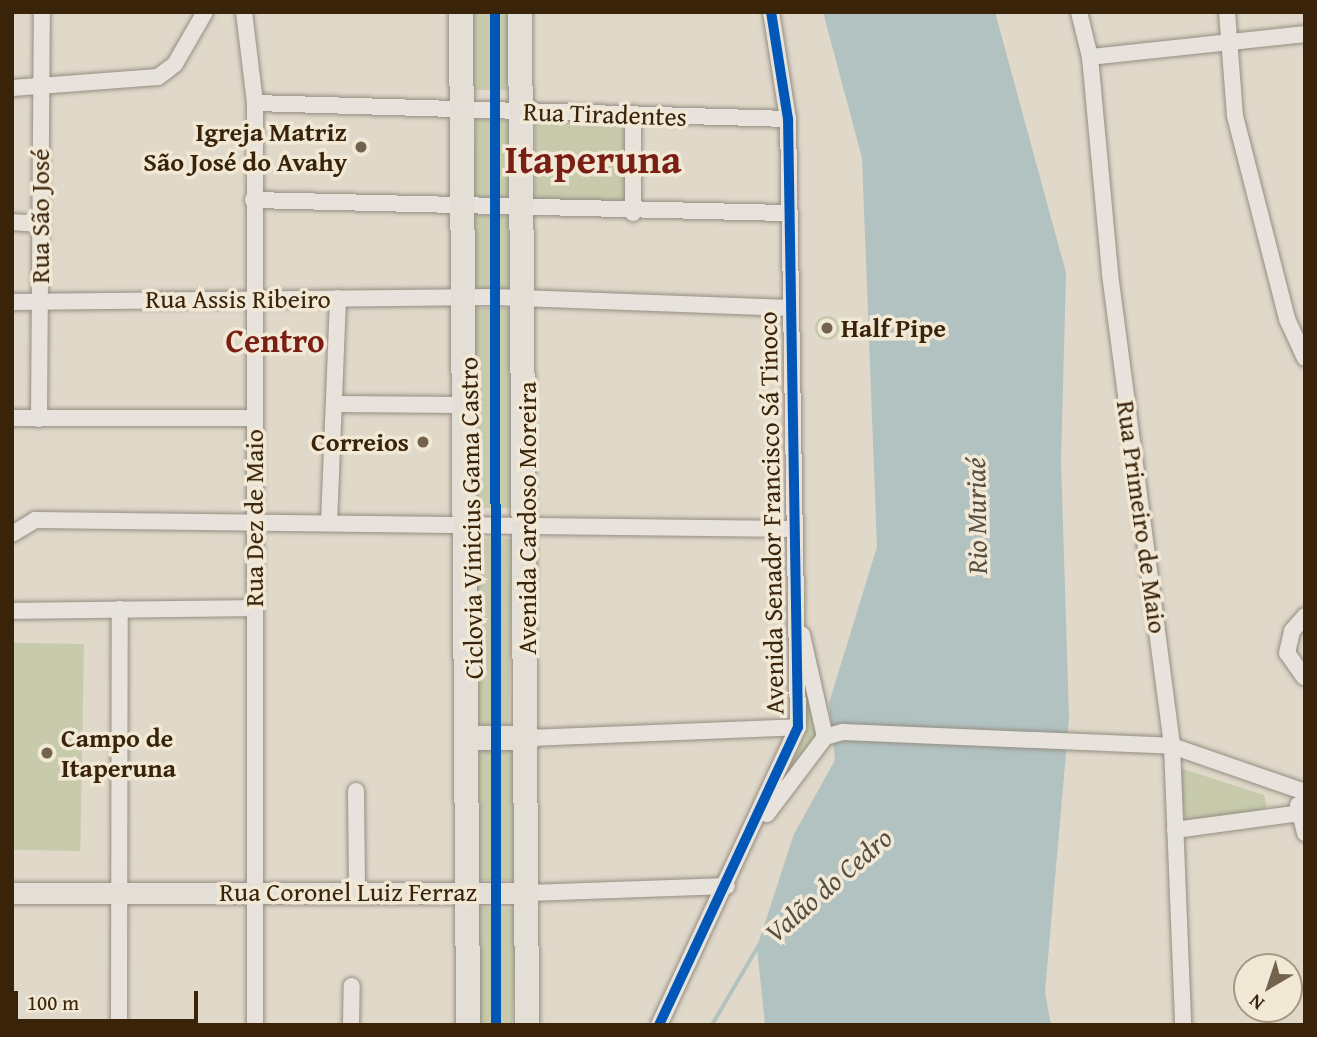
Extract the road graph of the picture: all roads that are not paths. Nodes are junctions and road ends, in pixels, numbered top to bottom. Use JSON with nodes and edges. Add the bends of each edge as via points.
{"nodes":[{"id":1,"x":41,"y":12,"type":"edge"},
{"id":2,"x":205,"y":12,"type":"edge"},
{"id":3,"x":244,"y":12,"type":"edge"},
{"id":4,"x":461,"y":12,"type":"edge"},
{"id":5,"x":520,"y":12,"type":"edge"},
{"id":6,"x":771,"y":12,"type":"edge"},
{"id":7,"x":1079,"y":12,"type":"edge"},
{"id":8,"x":1227,"y":12,"type":"edge"},
{"id":9,"x":1305,"y":34,"type":"edge"},
{"id":10,"x":1225,"y":44,"type":"junction"},
{"id":11,"x":1090,"y":57,"type":"junction"},
{"id":12,"x":41,"y":87,"type":"junction"},
{"id":13,"x":12,"y":88,"type":"edge"},
{"id":14,"x":255,"y":103,"type":"junction"},
{"id":15,"x":462,"y":111,"type":"junction"},
{"id":16,"x":522,"y":112,"type":"junction"},
{"id":17,"x":633,"y":115,"type":"junction"},
{"id":18,"x":788,"y":119,"type":"junction"},
{"id":19,"x":253,"y":200,"type":"junction"},
{"id":20,"x":525,"y":208,"type":"junction"},
{"id":21,"x":463,"y":209,"type":"junction"},
{"id":22,"x":633,"y":213,"type":"junction"},
{"id":23,"x":786,"y":213,"type":"junction"},
{"id":24,"x":12,"y":222,"type":"edge"},
{"id":25,"x":39,"y":224,"type":"junction"},
{"id":26,"x":463,"y":298,"type":"junction"},
{"id":27,"x":526,"y":298,"type":"junction"},
{"id":28,"x":252,"y":299,"type":"junction"},
{"id":29,"x":338,"y":299,"type":"junction"},
{"id":30,"x":40,"y":300,"type":"junction"},
{"id":31,"x":12,"y":302,"type":"edge"},
{"id":32,"x":789,"y":308,"type":"junction"},
{"id":33,"x":1305,"y":358,"type":"edge"},
{"id":34,"x":335,"y":404,"type":"junction"},
{"id":35,"x":462,"y":405,"type":"junction"},
{"id":36,"x":12,"y":418,"type":"edge"},
{"id":37,"x":254,"y":418,"type":"junction"},
{"id":38,"x":39,"y":419,"type":"junction"},
{"id":39,"x":255,"y":522,"type":"junction"},
{"id":40,"x":329,"y":523,"type":"junction"},
{"id":41,"x":526,"y":523,"type":"junction"},
{"id":42,"x":464,"y":524,"type":"junction"},
{"id":43,"x":793,"y":529,"type":"junction"},
{"id":44,"x":12,"y":534,"type":"edge"},
{"id":45,"x":120,"y":608,"type":"junction"},
{"id":46,"x":255,"y":608,"type":"junction"},
{"id":47,"x":12,"y":611,"type":"edge"},
{"id":48,"x":1305,"y":616,"type":"edge"},
{"id":49,"x":798,"y":619,"type":"junction"},
{"id":50,"x":1304,"y":677,"type":"edge"},
{"id":51,"x":798,"y":727,"type":"junction"},
{"id":52,"x":529,"y":737,"type":"junction"},
{"id":53,"x":825,"y":737,"type":"junction"},
{"id":54,"x":466,"y":738,"type":"junction"},
{"id":55,"x":1172,"y":746,"type":"junction"},
{"id":56,"x":356,"y":791,"type":"dead end"},
{"id":57,"x":1299,"y":792,"type":"edge"},
{"id":58,"x":1300,"y":813,"type":"junction"},
{"id":59,"x":754,"y":828,"type":"junction"},
{"id":60,"x":1175,"y":830,"type":"junction"},
{"id":61,"x":1305,"y":834,"type":"edge"},
{"id":62,"x":727,"y":886,"type":"junction"},
{"id":63,"x":116,"y":892,"type":"junction"},
{"id":64,"x":253,"y":892,"type":"junction"},
{"id":65,"x":357,"y":892,"type":"junction"},
{"id":66,"x":470,"y":892,"type":"junction"},
{"id":67,"x":12,"y":893,"type":"edge"},
{"id":68,"x":529,"y":893,"type":"junction"},
{"id":69,"x":352,"y":986,"type":"dead end"},
{"id":70,"x":119,"y":1025,"type":"edge"},
{"id":71,"x":255,"y":1025,"type":"edge"},
{"id":72,"x":351,"y":1025,"type":"edge"},
{"id":73,"x":468,"y":1025,"type":"edge"},
{"id":74,"x":527,"y":1025,"type":"edge"},
{"id":75,"x":659,"y":1025,"type":"edge"},
{"id":76,"x":1183,"y":1025,"type":"edge"}],
"edges":[{"from":1,"to":12,"type":"street","name":"Rua São José"},
{"from":2,"to":12,"type":"street","via":[[174,64],[159,77]]},
{"from":3,"to":14,"type":"street","name":"Rua Dez de Maio"},
{"from":4,"to":15,"type":"highway"},
{"from":5,"to":16,"type":"highway","name":"Avenida Cardoso Moreira"},
{"from":6,"to":18,"type":"street","name":"Avenida Senador Francisco Sá Tinoco"},
{"from":7,"to":11,"type":"street","name":"Rua Primeiro de Maio"},
{"from":8,"to":10,"type":"street"},
{"from":9,"to":10,"type":"street"},
{"from":10,"to":11,"type":"street"},
{"from":10,"to":33,"type":"street","via":[[1251,188],[1287,319]]},
{"from":11,"to":55,"type":"street","name":"Rua Primeiro de Maio","via":[[1110,274]]},
{"from":12,"to":13,"type":"street"},
{"from":12,"to":25,"type":"street","name":"Rua São José"},
{"from":14,"to":15,"type":"street","name":"Rua Tiradentes"},
{"from":14,"to":19,"type":"street","name":"Rua Dez de Maio"},
{"from":15,"to":16,"type":"street","name":"Rua Tiradentes"},
{"from":15,"to":21,"type":"highway"},
{"from":16,"to":17,"type":"street","name":"Rua Tiradentes"},
{"from":16,"to":20,"type":"highway","name":"Avenida Cardoso Moreira"},
{"from":17,"to":18,"type":"street","name":"Rua Tiradentes"},
{"from":17,"to":22,"type":"street"},
{"from":18,"to":23,"type":"street","name":"Avenida Senador Francisco Sá Tinoco"},
{"from":19,"to":21,"type":"street"},
{"from":19,"to":28,"type":"street","name":"Rua Dez de Maio"},
{"from":20,"to":21,"type":"street"},
{"from":20,"to":22,"type":"street"},
{"from":20,"to":27,"type":"highway","name":"Avenida Cardoso Moreira"},
{"from":21,"to":26,"type":"highway"},
{"from":22,"to":23,"type":"street"},
{"from":23,"to":32,"type":"street","name":"Avenida Senador Francisco Sá Tinoco"},
{"from":24,"to":25,"type":"street"},
{"from":25,"to":30,"type":"street","name":"Rua São José"},
{"from":26,"to":27,"type":"street","name":"Rua Assis Ribeiro"},
{"from":26,"to":29,"type":"street","name":"Rua Assis Ribeiro"},
{"from":26,"to":35,"type":"highway"},
{"from":27,"to":32,"type":"street","name":"Rua Assis Ribeiro"},
{"from":27,"to":41,"type":"highway","name":"Avenida Cardoso Moreira"},
{"from":28,"to":29,"type":"street","name":"Rua Assis Ribeiro"},
{"from":28,"to":30,"type":"street","name":"Rua Assis Ribeiro"},
{"from":28,"to":37,"type":"street","name":"Rua Dez de Maio"},
{"from":29,"to":34,"type":"street"},
{"from":30,"to":31,"type":"street","name":"Rua Assis Ribeiro"},
{"from":30,"to":38,"type":"street","name":"Rua São José"},
{"from":32,"to":43,"type":"street","name":"Avenida Senador Francisco Sá Tinoco"},
{"from":34,"to":35,"type":"street"},
{"from":34,"to":40,"type":"street"},
{"from":35,"to":42,"type":"highway"},
{"from":36,"to":38,"type":"street"},
{"from":37,"to":38,"type":"street"},
{"from":37,"to":39,"type":"street","name":"Rua Dez de Maio"},
{"from":39,"to":40,"type":"street"},
{"from":39,"to":44,"type":"street","via":[[35,520]]},
{"from":39,"to":46,"type":"street","name":"Rua Dez de Maio"},
{"from":40,"to":42,"type":"street"},
{"from":41,"to":42,"type":"street"},
{"from":41,"to":43,"type":"street"},
{"from":41,"to":52,"type":"highway","name":"Avenida Cardoso Moreira"},
{"from":42,"to":54,"type":"highway"},
{"from":43,"to":49,"type":"street","name":"Avenida Senador Francisco Sá Tinoco"},
{"from":45,"to":46,"type":"street"},
{"from":45,"to":47,"type":"street"},
{"from":45,"to":63,"type":"street"},
{"from":46,"to":64,"type":"street","name":"Rua Dez de Maio"},
{"from":48,"to":50,"type":"street","via":[[1292,631],[1287,653]]},
{"from":49,"to":51,"type":"street","name":"Avenida Senador Francisco Sá Tinoco"},
{"from":49,"to":53,"type":"street"},
{"from":51,"to":52,"type":"street"},
{"from":51,"to":59,"type":"street","name":"Avenida Senador Francisco Sá Tinoco"},
{"from":52,"to":54,"type":"highway"},
{"from":52,"to":68,"type":"highway","name":"Avenida Cardoso Moreira"},
{"from":53,"to":55,"type":"street","via":[[843,732]]},
{"from":53,"to":59,"type":"street"},
{"from":54,"to":66,"type":"highway"},
{"from":55,"to":57,"type":"street"},
{"from":55,"to":60,"type":"street","name":"Rua Primeiro de Maio"},
{"from":56,"to":65,"type":"street"},
{"from":57,"to":58,"type":"street"},
{"from":58,"to":60,"type":"street"},
{"from":58,"to":61,"type":"street"},
{"from":59,"to":62,"type":"street","name":"Avenida Senador Francisco Sá Tinoco"},
{"from":60,"to":76,"type":"street","name":"Rua Primeiro de Maio"},
{"from":62,"to":68,"type":"street","name":"Rua Coronel Luiz Ferraz"},
{"from":62,"to":75,"type":"street","name":"Avenida Senador Francisco Sá Tinoco"},
{"from":63,"to":64,"type":"main road","name":"Rua Coronel Luiz Ferraz"},
{"from":63,"to":67,"type":"main road","name":"Rua Coronel Luiz Ferraz"},
{"from":63,"to":70,"type":"street"},
{"from":64,"to":65,"type":"main road","name":"Rua Coronel Luiz Ferraz"},
{"from":64,"to":71,"type":"street","name":"Rua Dez de Maio"},
{"from":65,"to":66,"type":"main road","name":"Rua Coronel Luiz Ferraz"},
{"from":66,"to":68,"type":"main road","name":"Rua Coronel Luiz Ferraz"},
{"from":66,"to":73,"type":"highway"},
{"from":68,"to":74,"type":"highway","name":"Avenida Cardoso Moreira"},
{"from":69,"to":72,"type":"street"}]}
